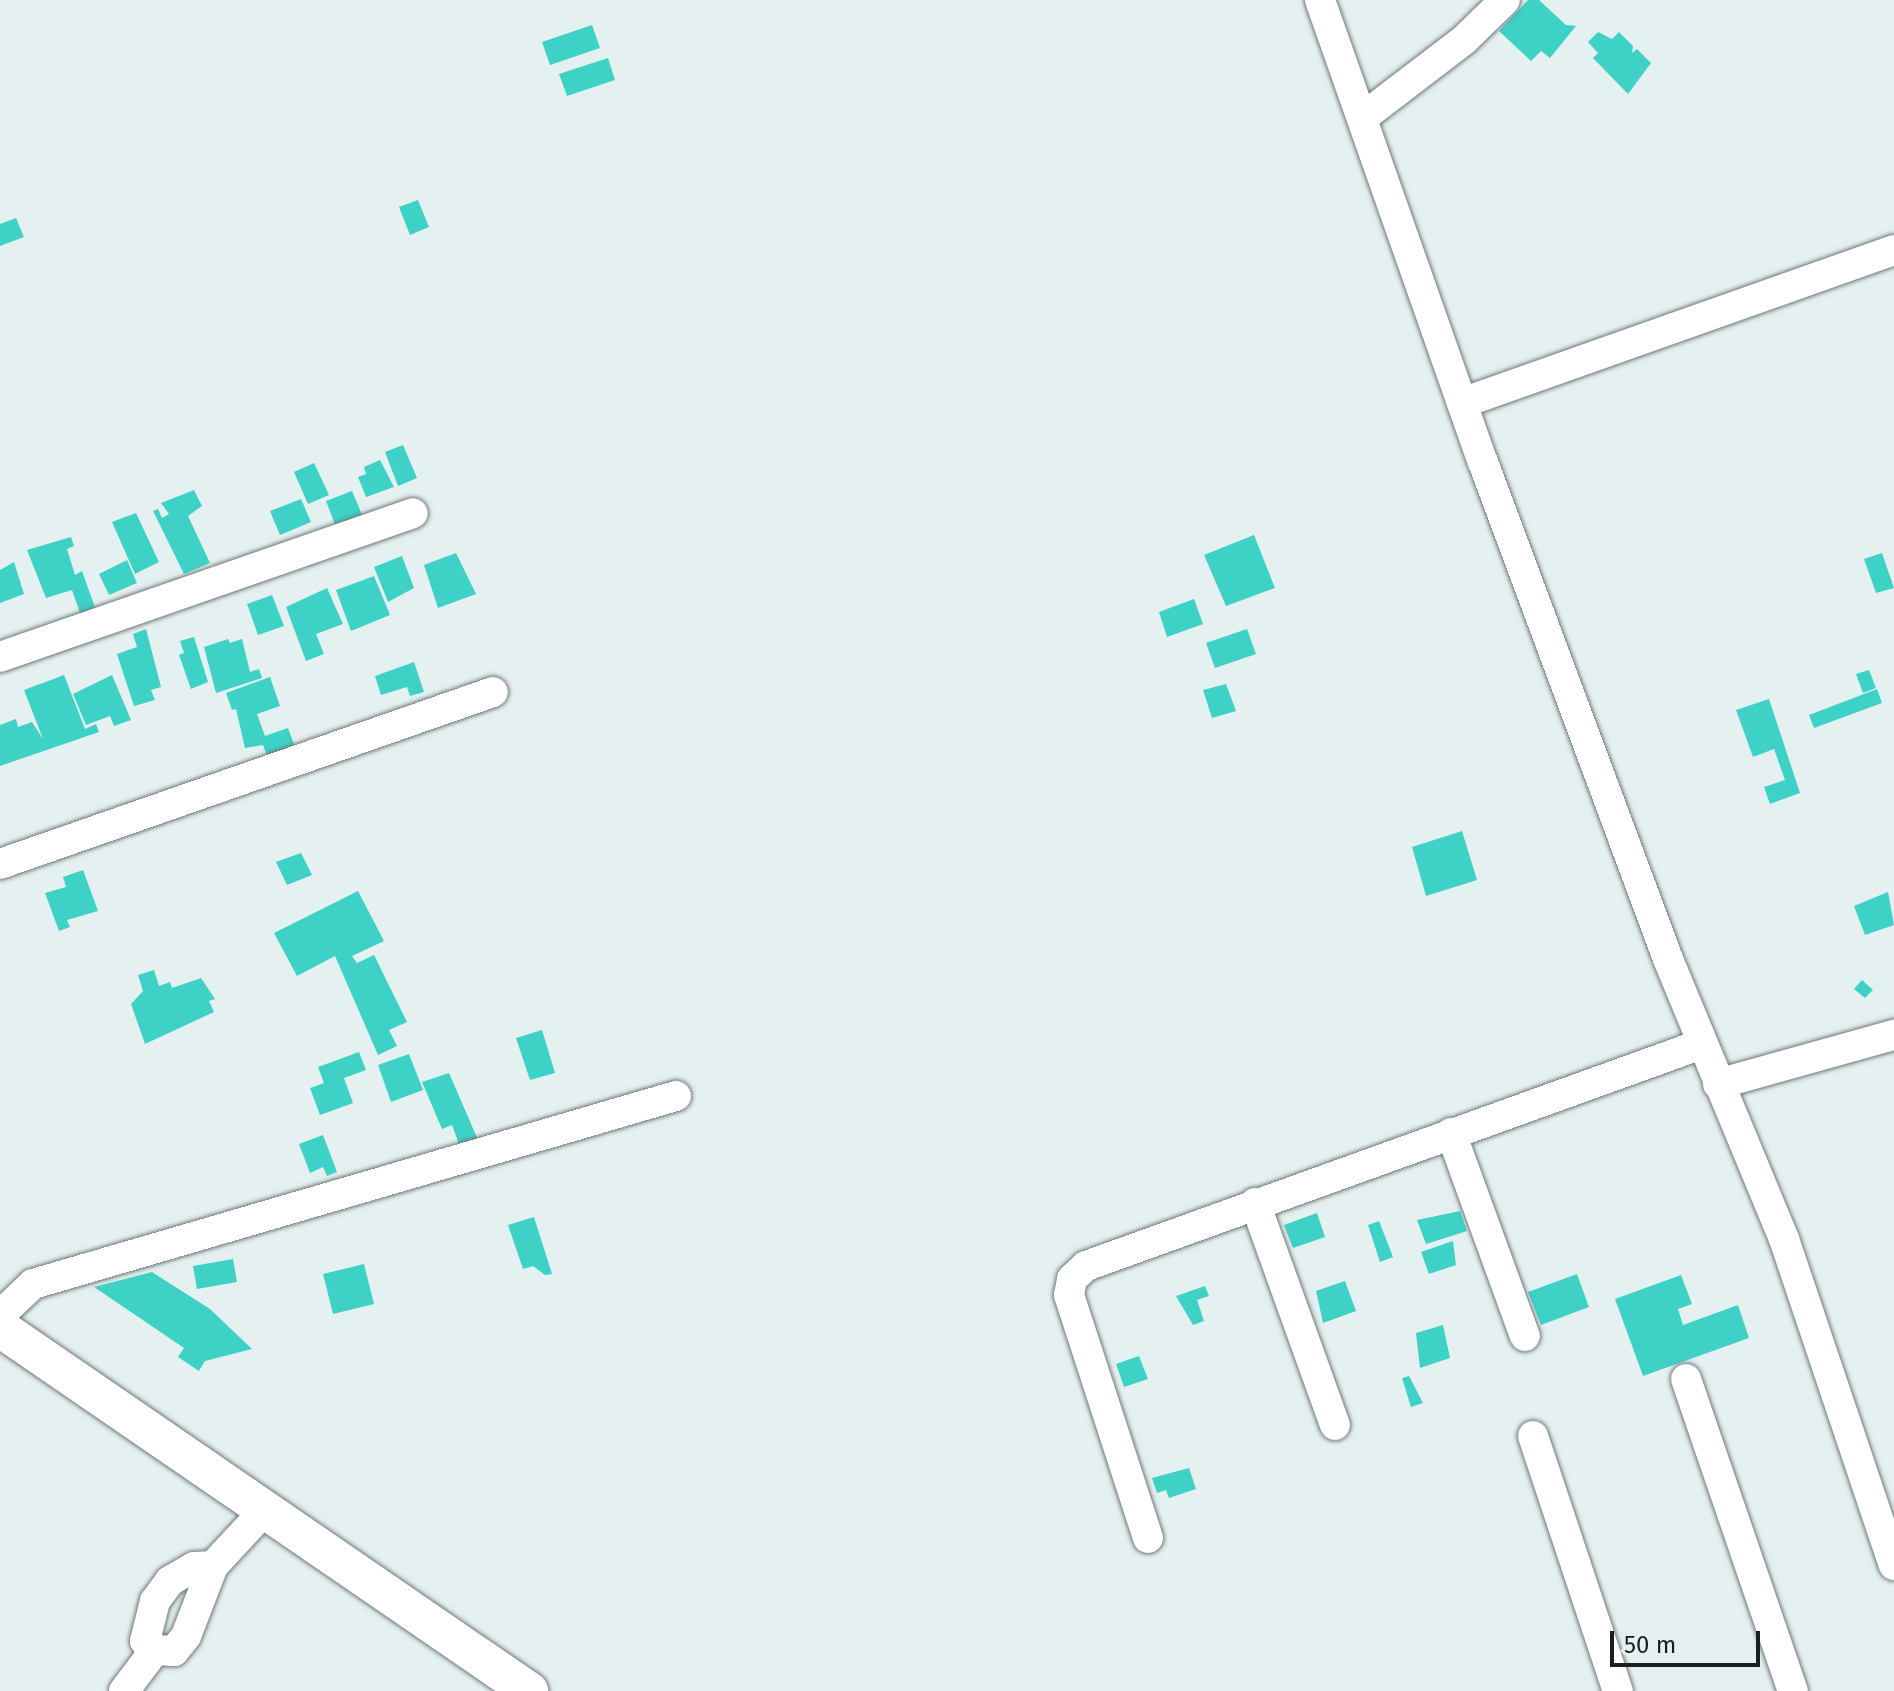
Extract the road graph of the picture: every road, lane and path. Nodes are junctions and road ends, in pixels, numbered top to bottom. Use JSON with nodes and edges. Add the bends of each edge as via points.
{"nodes":[{"id":1,"x":1320,"y":0,"type":"edge"},
{"id":2,"x":1505,"y":0,"type":"edge"},
{"id":3,"x":1362,"y":118,"type":"junction"},
{"id":4,"x":1894,"y":250,"type":"edge"},
{"id":5,"x":1462,"y":403,"type":"junction"},
{"id":6,"x":413,"y":513,"type":"dead end"},
{"id":7,"x":0,"y":657,"type":"edge"},
{"id":8,"x":493,"y":692,"type":"dead end"},
{"id":9,"x":0,"y":864,"type":"edge"},
{"id":10,"x":1894,"y":1035,"type":"edge"},
{"id":11,"x":1702,"y":1044,"type":"junction"},
{"id":12,"x":1718,"y":1084,"type":"junction"},
{"id":13,"x":676,"y":1096,"type":"dead end"},
{"id":14,"x":1451,"y":1133,"type":"junction"},
{"id":15,"x":1255,"y":1203,"type":"junction"},
{"id":16,"x":0,"y":1315,"type":"edge"},
{"id":17,"x":0,"y":1328,"type":"edge"},
{"id":18,"x":1525,"y":1336,"type":"dead end"},
{"id":19,"x":1686,"y":1379,"type":"dead end"},
{"id":20,"x":1335,"y":1425,"type":"dead end"},
{"id":21,"x":1533,"y":1436,"type":"dead end"},
{"id":22,"x":1882,"y":1488,"type":"edge"},
{"id":23,"x":265,"y":1510,"type":"junction"},
{"id":24,"x":1148,"y":1538,"type":"dead end"},
{"id":25,"x":1894,"y":1565,"type":"edge"},
{"id":26,"x":213,"y":1566,"type":"junction"},
{"id":27,"x":155,"y":1650,"type":"junction"},
{"id":28,"x":124,"y":1691,"type":"edge"},
{"id":29,"x":529,"y":1691,"type":"edge"},
{"id":30,"x":1618,"y":1691,"type":"edge"},
{"id":31,"x":1793,"y":1691,"type":"edge"}],
"edges":[{"from":1,"to":3,"type":"street"},
{"from":2,"to":3,"type":"street","via":[[1464,40]]},
{"from":3,"to":5,"type":"street"},
{"from":4,"to":5,"type":"street"},
{"from":5,"to":11,"type":"street"},
{"from":6,"to":7,"type":"street"},
{"from":8,"to":9,"type":"street"},
{"from":10,"to":12,"type":"street"},
{"from":11,"to":12,"type":"street"},
{"from":11,"to":14,"type":"street"},
{"from":12,"to":22,"type":"street"},
{"from":13,"to":16,"type":"street","via":[[33,1284]]},
{"from":14,"to":15,"type":"street"},
{"from":14,"to":18,"type":"street"},
{"from":15,"to":20,"type":"street"},
{"from":15,"to":24,"type":"street","via":[[1086,1266],[1072,1279],[1069,1295]]},
{"from":17,"to":23,"type":"main road"},
{"from":19,"to":31,"type":"street"},
{"from":21,"to":30,"type":"street"},
{"from":22,"to":25,"type":"street"},
{"from":23,"to":26,"type":"street"},
{"from":23,"to":29,"type":"main road"},
{"from":26,"to":27,"type":"street","via":[[186,1636],[174,1651]]},
{"from":26,"to":27,"type":"street","via":[[194,1567],[170,1581],[155,1601],[145,1641]]},
{"from":27,"to":28,"type":"street"}]}
